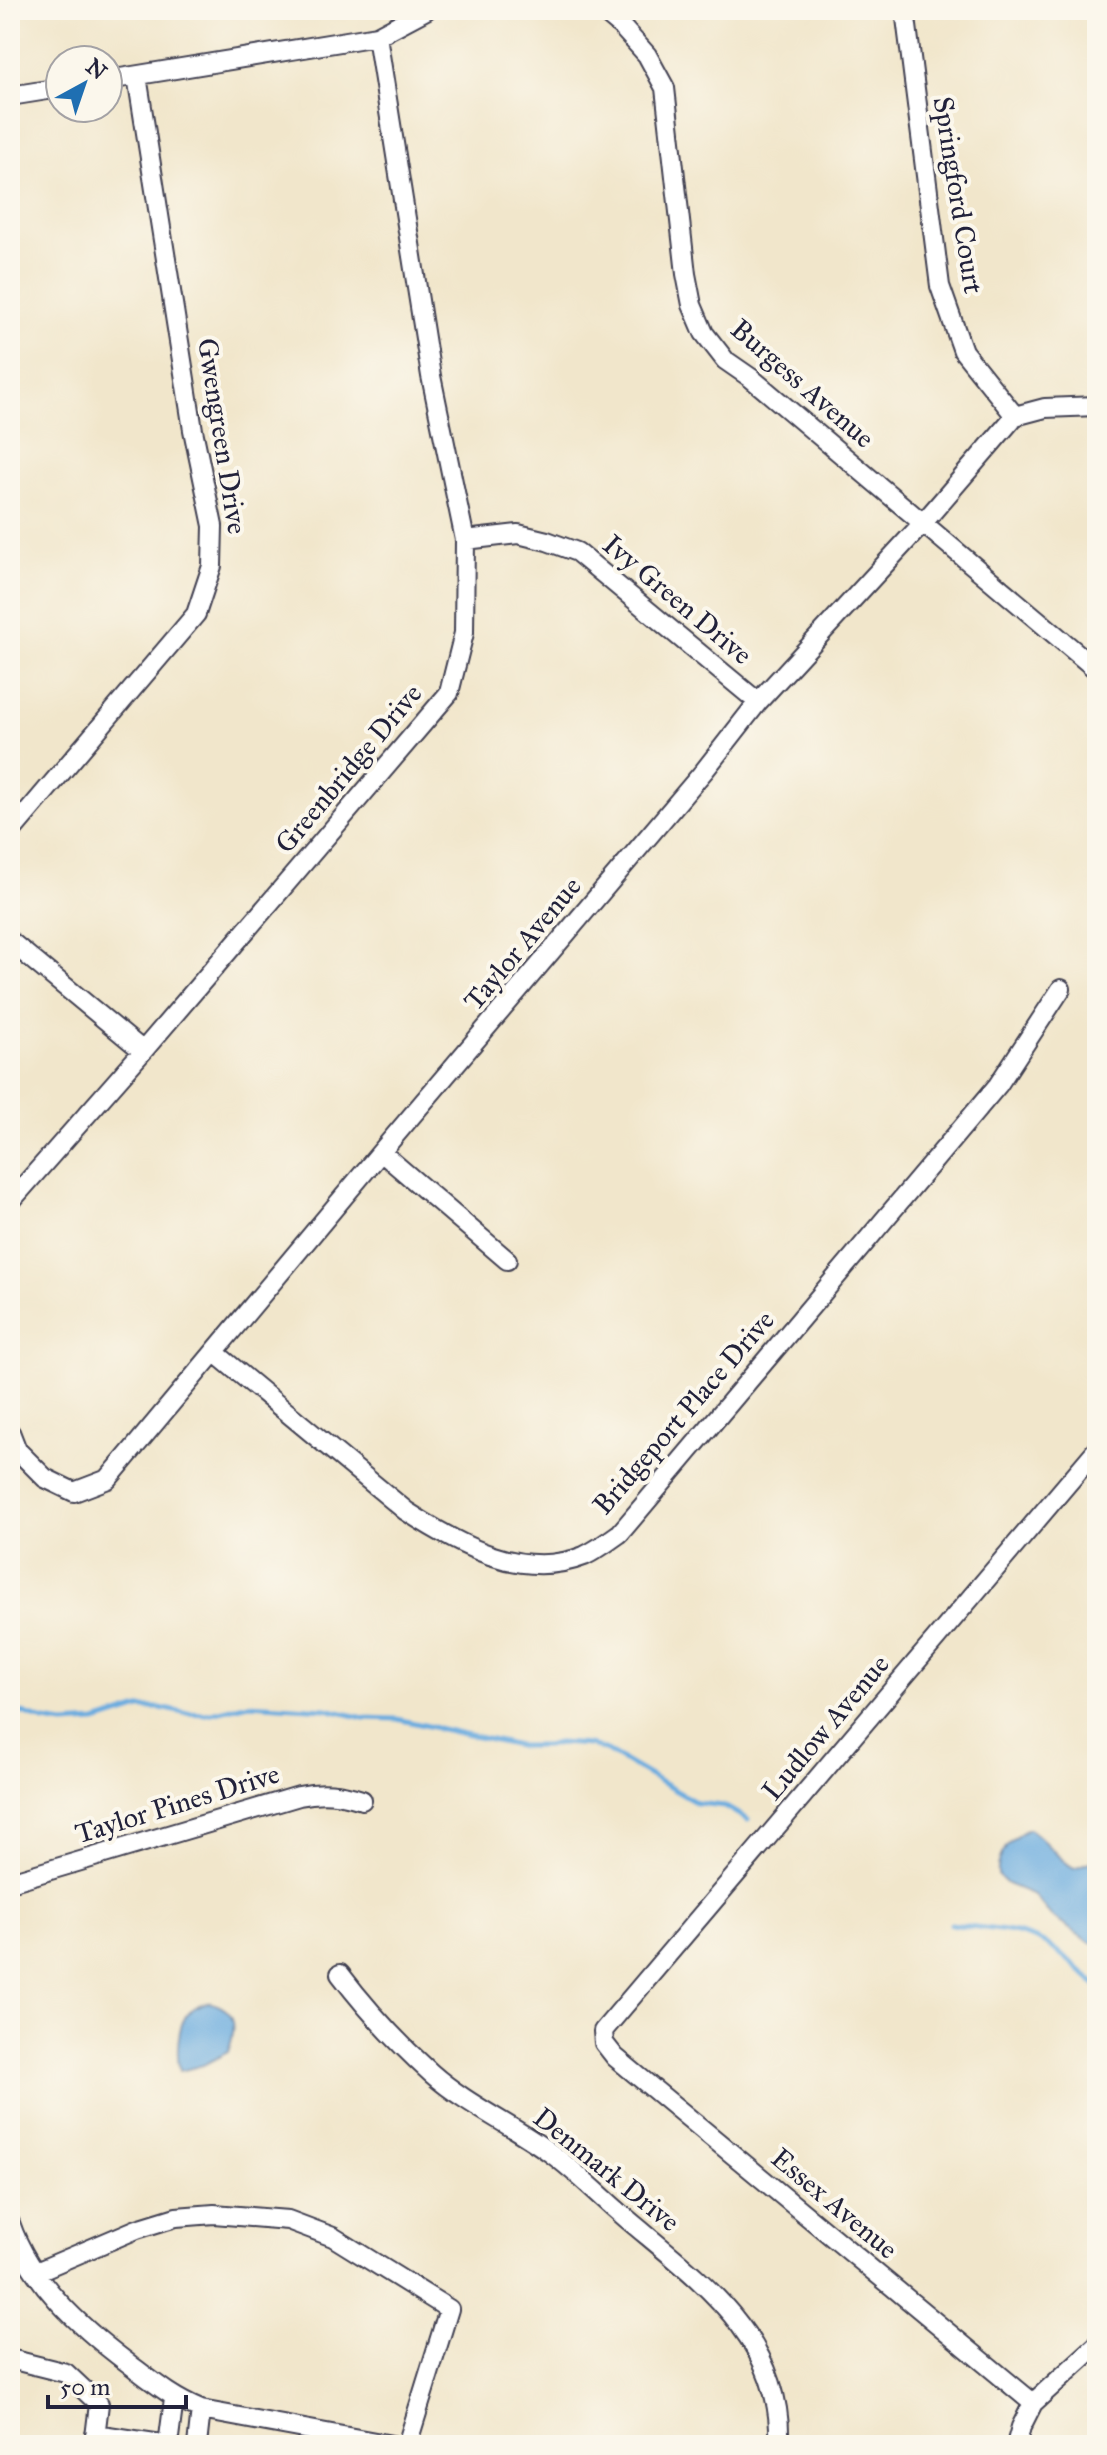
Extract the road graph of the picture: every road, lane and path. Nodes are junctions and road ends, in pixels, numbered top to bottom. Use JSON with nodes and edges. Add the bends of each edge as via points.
{"nodes":[{"id":1,"x":426,"y":10,"type":"edge"},
{"id":2,"x":602,"y":10,"type":"edge"},
{"id":3,"x":905,"y":10,"type":"edge"},
{"id":4,"x":377,"y":36,"type":"junction"},
{"id":5,"x":137,"y":76,"type":"junction"},
{"id":6,"x":124,"y":78,"type":"edge"},
{"id":7,"x":44,"y":91,"type":"edge"},
{"id":8,"x":10,"y":96,"type":"edge"},
{"id":9,"x":1097,"y":406,"type":"edge"},
{"id":10,"x":1015,"y":416,"type":"junction"},
{"id":11,"x":923,"y":523,"type":"junction"},
{"id":12,"x":465,"y":540,"type":"junction"},
{"id":13,"x":1097,"y":670,"type":"edge"},
{"id":14,"x":758,"y":702,"type":"junction"},
{"id":15,"x":10,"y":833,"type":"edge"},
{"id":16,"x":10,"y":941,"type":"edge"},
{"id":17,"x":1061,"y":989,"type":"dead end"},
{"id":18,"x":143,"y":1051,"type":"junction"},
{"id":19,"x":381,"y":1152,"type":"junction"},
{"id":20,"x":10,"y":1202,"type":"edge"},
{"id":21,"x":507,"y":1260,"type":"dead end"},
{"id":22,"x":214,"y":1352,"type":"junction"},
{"id":23,"x":10,"y":1432,"type":"edge"},
{"id":24,"x":1097,"y":1449,"type":"edge"},
{"id":25,"x":362,"y":1800,"type":"dead end"},
{"id":26,"x":10,"y":1882,"type":"edge"},
{"id":27,"x":340,"y":1974,"type":"dead end"},
{"id":28,"x":604,"y":2043,"type":"joint"},
{"id":29,"x":10,"y":2223,"type":"edge"},
{"id":30,"x":36,"y":2272,"type":"junction"},
{"id":31,"x":1097,"y":2345,"type":"edge"},
{"id":32,"x":10,"y":2359,"type":"edge"},
{"id":33,"x":174,"y":2399,"type":"junction"},
{"id":34,"x":1033,"y":2403,"type":"junction"},
{"id":35,"x":201,"y":2410,"type":"junction"},
{"id":36,"x":95,"y":2440,"type":"edge"},
{"id":37,"x":168,"y":2445,"type":"edge"},
{"id":38,"x":197,"y":2445,"type":"edge"},
{"id":39,"x":392,"y":2445,"type":"edge"},
{"id":40,"x":407,"y":2445,"type":"edge"},
{"id":41,"x":779,"y":2445,"type":"edge"},
{"id":42,"x":1016,"y":2445,"type":"edge"}],
"edges":[{"from":1,"to":4,"type":"street"},
{"from":2,"to":11,"type":"street","name":"Burgess Avenue","via":[[647,55],[665,88],[686,274],[704,333],[725,360]]},
{"from":3,"to":10,"type":"street","name":"Springford Court","via":[[940,286],[963,351]]},
{"from":4,"to":5,"type":"street"},
{"from":4,"to":12,"type":"street","name":"Greenbridge Drive","via":[[431,376]]},
{"from":5,"to":6,"type":"street"},
{"from":5,"to":15,"type":"street","name":"Gwengreen Drive","via":[[213,526],[212,566],[196,614]]},
{"from":7,"to":8,"type":"street"},
{"from":9,"to":10,"type":"street","via":[[1045,408]]},
{"from":10,"to":11,"type":"street","name":"Taylor Avenue"},
{"from":11,"to":13,"type":"street","name":"Burgess Avenue"},
{"from":11,"to":14,"type":"street","name":"Taylor Avenue"},
{"from":12,"to":14,"type":"street","name":"Ivy Green Drive","via":[[518,534],[577,552]]},
{"from":12,"to":18,"type":"street","name":"Greenbridge Drive","via":[[464,633],[449,693]]},
{"from":14,"to":19,"type":"street","name":"Taylor Avenue"},
{"from":16,"to":18,"type":"street"},
{"from":17,"to":22,"type":"street","name":"Bridgeport Place Drive","via":[[967,1122],[620,1533],[583,1556],[536,1564],[511,1561],[435,1530]]},
{"from":18,"to":20,"type":"street","name":"Greenbridge Drive"},
{"from":19,"to":21,"type":"street"},
{"from":19,"to":22,"type":"street","name":"Taylor Avenue"},
{"from":22,"to":23,"type":"street","name":"Taylor Avenue","via":[[108,1479],[74,1492],[45,1478],[17,1450]]},
{"from":24,"to":28,"type":"street","name":"Ludlow Avenue","via":[[603,2031]]},
{"from":25,"to":26,"type":"street","name":"Taylor Pines Drive","via":[[315,1792]]},
{"from":27,"to":41,"type":"street","name":"Denmark Drive","via":[[430,2072],[553,2154],[712,2291],[745,2330],[767,2371],[778,2410]]},
{"from":28,"to":34,"type":"street","name":"Essex Avenue"},
{"from":29,"to":30,"type":"street"},
{"from":30,"to":33,"type":"street","via":[[67,2312]]},
{"from":30,"to":40,"type":"street","via":[[176,2217],[214,2214],[288,2220],[333,2237],[449,2309]]},
{"from":31,"to":34,"type":"street"},
{"from":32,"to":36,"type":"street","via":[[66,2373],[99,2404]]},
{"from":33,"to":35,"type":"street"},
{"from":33,"to":37,"type":"street"},
{"from":34,"to":42,"type":"street"},
{"from":35,"to":38,"type":"street"},
{"from":35,"to":39,"type":"street"},
{"from":36,"to":37,"type":"street"}]}
